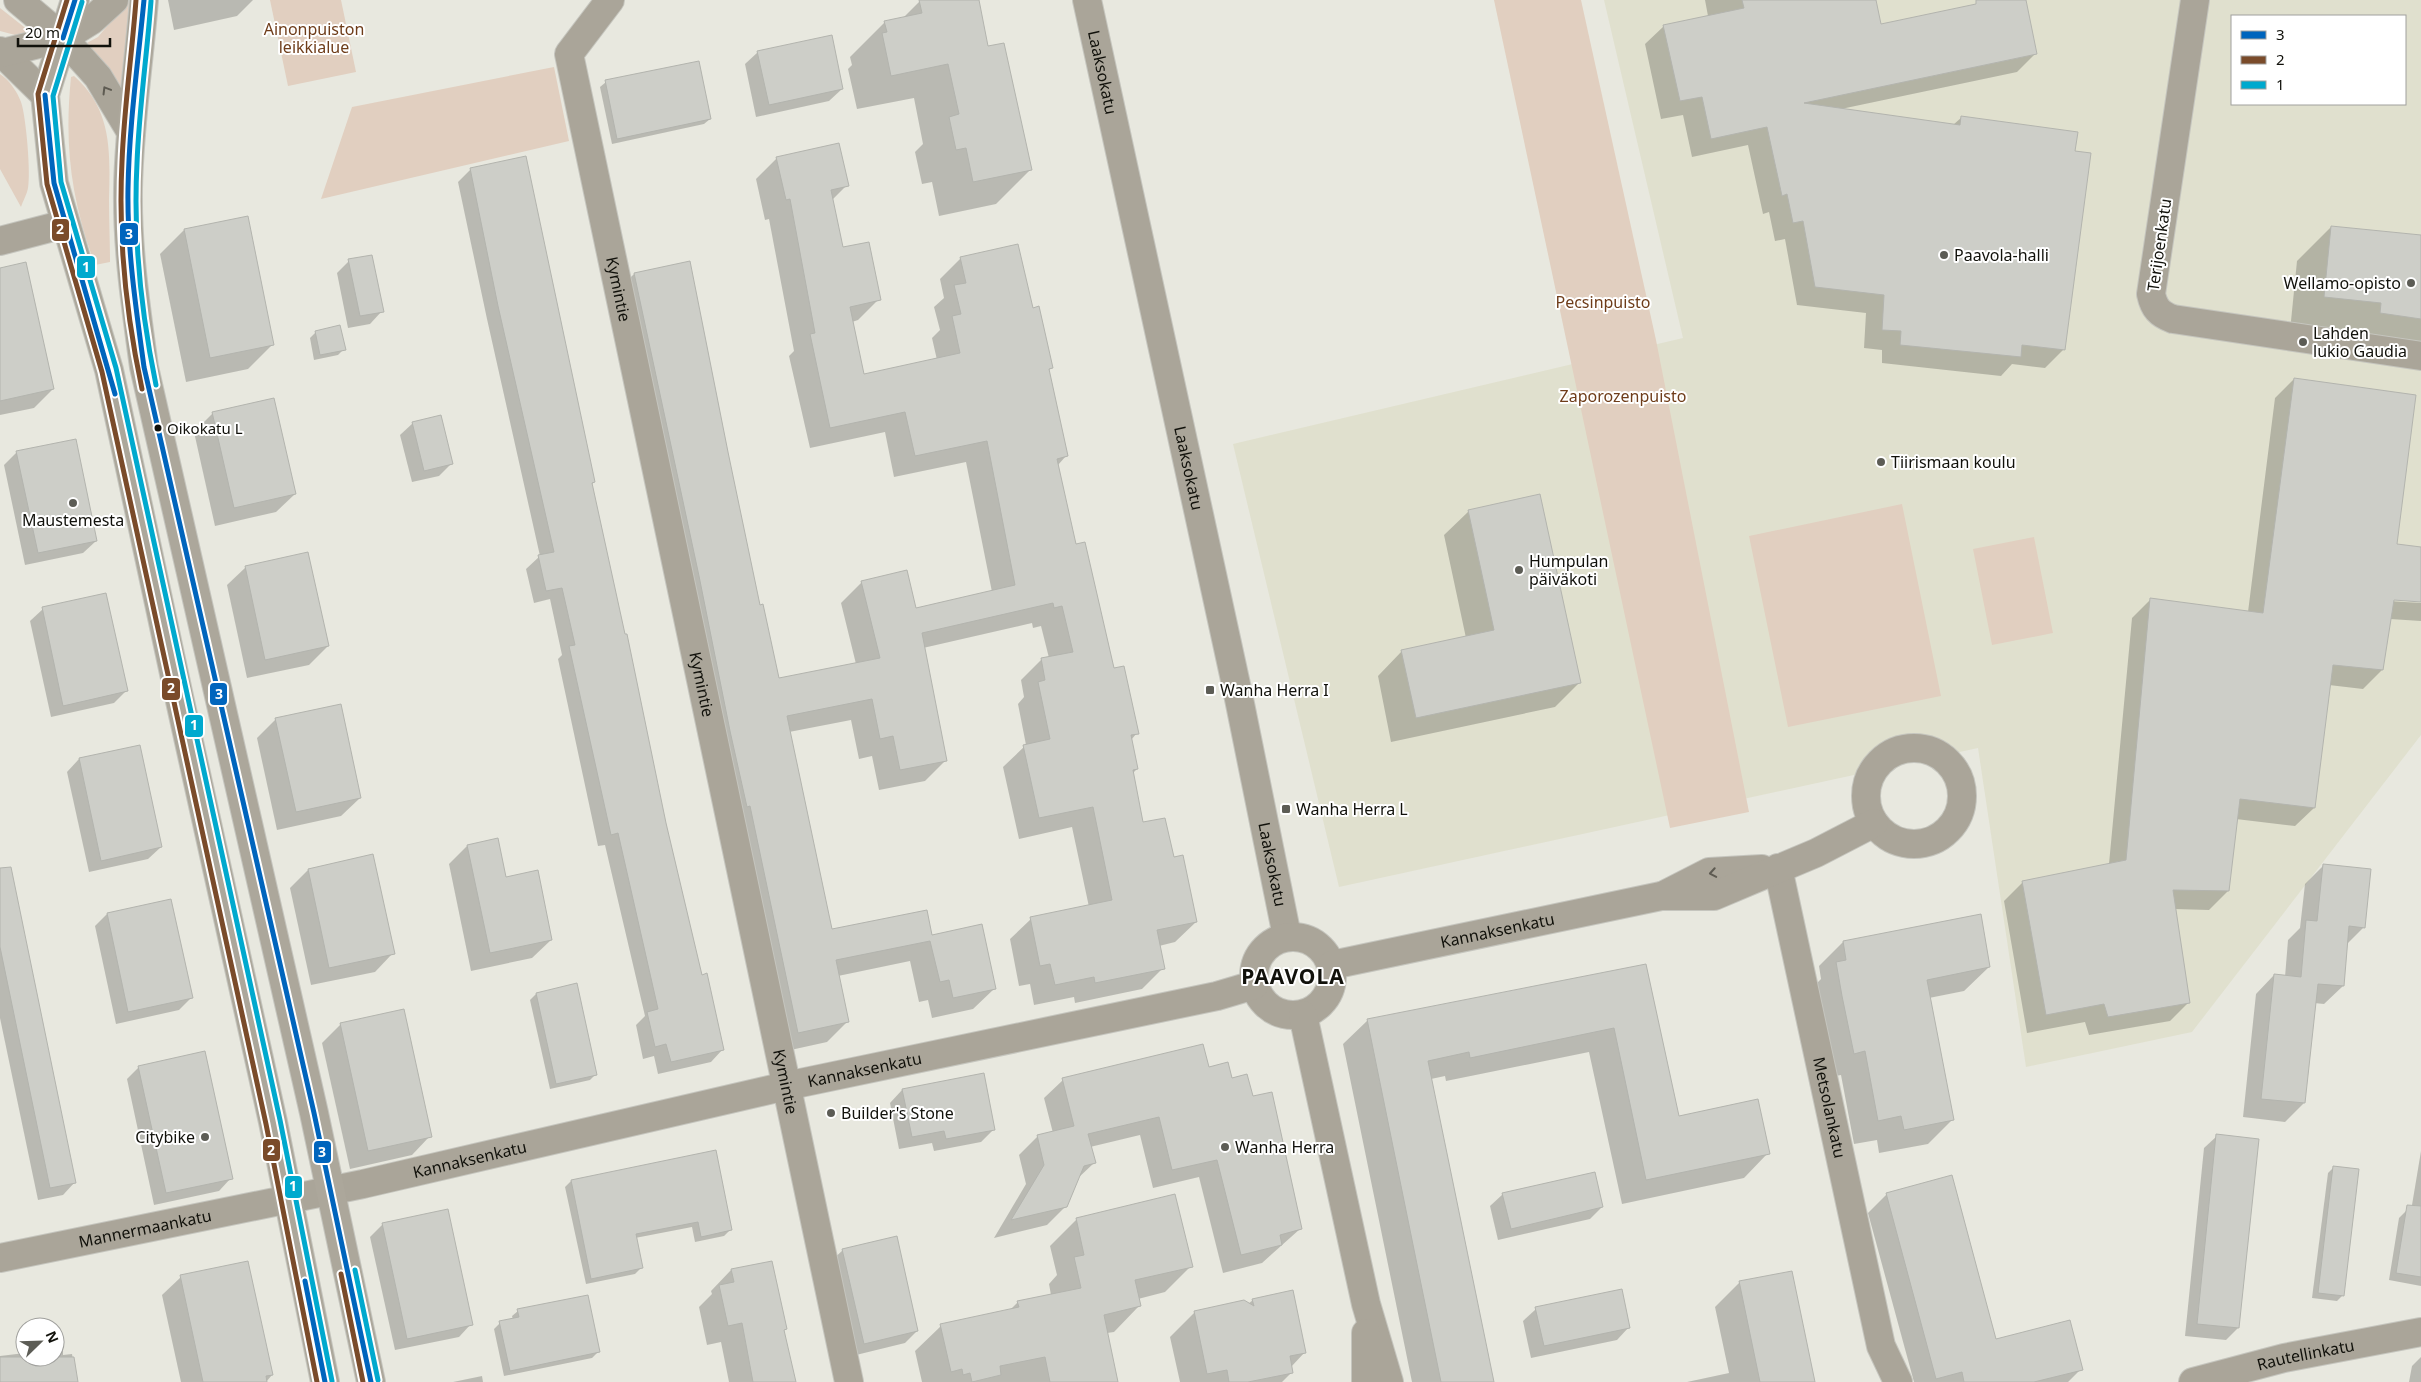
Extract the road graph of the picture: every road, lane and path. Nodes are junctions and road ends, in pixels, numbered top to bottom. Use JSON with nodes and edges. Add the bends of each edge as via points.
{"nodes":[{"id":1,"x":18,"y":0,"type":"edge"},
{"id":2,"x":75,"y":0,"type":"edge"},
{"id":3,"x":114,"y":0,"type":"edge"},
{"id":4,"x":144,"y":0,"type":"edge"},
{"id":5,"x":610,"y":0,"type":"edge"},
{"id":6,"x":1087,"y":0,"type":"edge"},
{"id":7,"x":2195,"y":0,"type":"edge"},
{"id":8,"x":63,"y":38,"type":"junction"},
{"id":9,"x":2,"y":52,"type":"edge"},
{"id":10,"x":45,"y":95,"type":"junction"},
{"id":11,"x":131,"y":132,"type":"junction"},
{"id":12,"x":65,"y":224,"type":"junction"},
{"id":13,"x":0,"y":241,"type":"edge"},
{"id":14,"x":2421,"y":356,"type":"edge"},
{"id":15,"x":1874,"y":823,"type":"dead end"},
{"id":16,"x":1778,"y":868,"type":"junction"},
{"id":17,"x":1287,"y":936,"type":"junction"},
{"id":18,"x":1332,"y":966,"type":"junction"},
{"id":19,"x":1254,"y":985,"type":"junction"},
{"id":20,"x":1303,"y":1015,"type":"junction"},
{"id":21,"x":786,"y":1086,"type":"junction"},
{"id":22,"x":330,"y":1189,"type":"junction"},
{"id":23,"x":288,"y":1198,"type":"junction"},
{"id":24,"x":0,"y":1258,"type":"edge"},
{"id":25,"x":1366,"y":1304,"type":"junction"},
{"id":26,"x":2421,"y":1332,"type":"edge"},
{"id":27,"x":1881,"y":1346,"type":"junction"},
{"id":28,"x":325,"y":1382,"type":"edge"},
{"id":29,"x":371,"y":1382,"type":"edge"},
{"id":30,"x":849,"y":1382,"type":"edge"},
{"id":31,"x":1366,"y":1382,"type":"edge"},
{"id":32,"x":1389,"y":1382,"type":"edge"},
{"id":33,"x":1879,"y":1382,"type":"edge"},
{"id":34,"x":1898,"y":1382,"type":"edge"},
{"id":35,"x":2193,"y":1382,"type":"edge"}],
"edges":[{"from":1,"to":8,"type":"street"},
{"from":2,"to":8,"type":"main road"},
{"from":3,"to":8,"type":"street","via":[[92,20]]},
{"from":4,"to":11,"type":"main road"},
{"from":5,"to":21,"type":"street","name":"Kymintie","via":[[569,54]]},
{"from":6,"to":17,"type":"street","name":"Laaksokatu","via":[[1238,689]]},
{"from":7,"to":14,"type":"street","name":"Terijoenkatu","via":[[2151,294],[2154,307],[2173,319]]},
{"from":8,"to":9,"type":"street"},
{"from":8,"to":10,"type":"main road"},
{"from":11,"to":8,"type":"street","one_way":true,"via":[[98,77]]},
{"from":9,"to":10,"type":"street"},
{"from":10,"to":12,"type":"main road","via":[[54,183]]},
{"from":11,"to":22,"type":"main road","via":[[128,190],[131,271],[144,367]]},
{"from":12,"to":13,"type":"street"},
{"from":12,"to":23,"type":"main road","via":[[109,370]]},
{"from":15,"to":16,"type":"street","name":"Kannaksenkatu","via":[[1816,853]]},
{"from":16,"to":18,"type":"street","name":"Kannaksenkatu","via":[[1709,872],[1661,896]]},
{"from":16,"to":27,"type":"street","name":"Metsolankatu"},
{"from":17,"to":18,"type":"street","via":[[1306,938],[1323,948]]},
{"from":17,"to":19,"type":"street","via":[[1267,946],[1255,964]]},
{"from":18,"to":20,"type":"street","via":[[1332,987],[1322,1005]]},
{"from":19,"to":20,"type":"street","via":[[1264,1004],[1282,1015]]},
{"from":19,"to":21,"type":"street","name":"Kannaksenkatu","via":[[1217,996]]},
{"from":20,"to":25,"type":"street"},
{"from":21,"to":22,"type":"street","name":"Kannaksenkatu"},
{"from":21,"to":30,"type":"street","name":"Kymintie"},
{"from":22,"to":23,"type":"street","name":"Kannaksenkatu"},
{"from":22,"to":29,"type":"main road"},
{"from":23,"to":24,"type":"street","name":"Mannermaankatu"},
{"from":23,"to":28,"type":"main road"},
{"from":25,"to":31,"type":"street"},
{"from":25,"to":32,"type":"street"},
{"from":26,"to":35,"type":"street","name":"Rautellinkatu","via":[[2284,1358]]},
{"from":27,"to":33,"type":"street","name":"Metsolankatu"},
{"from":27,"to":34,"type":"street","name":"Metsolankatu"}]}
